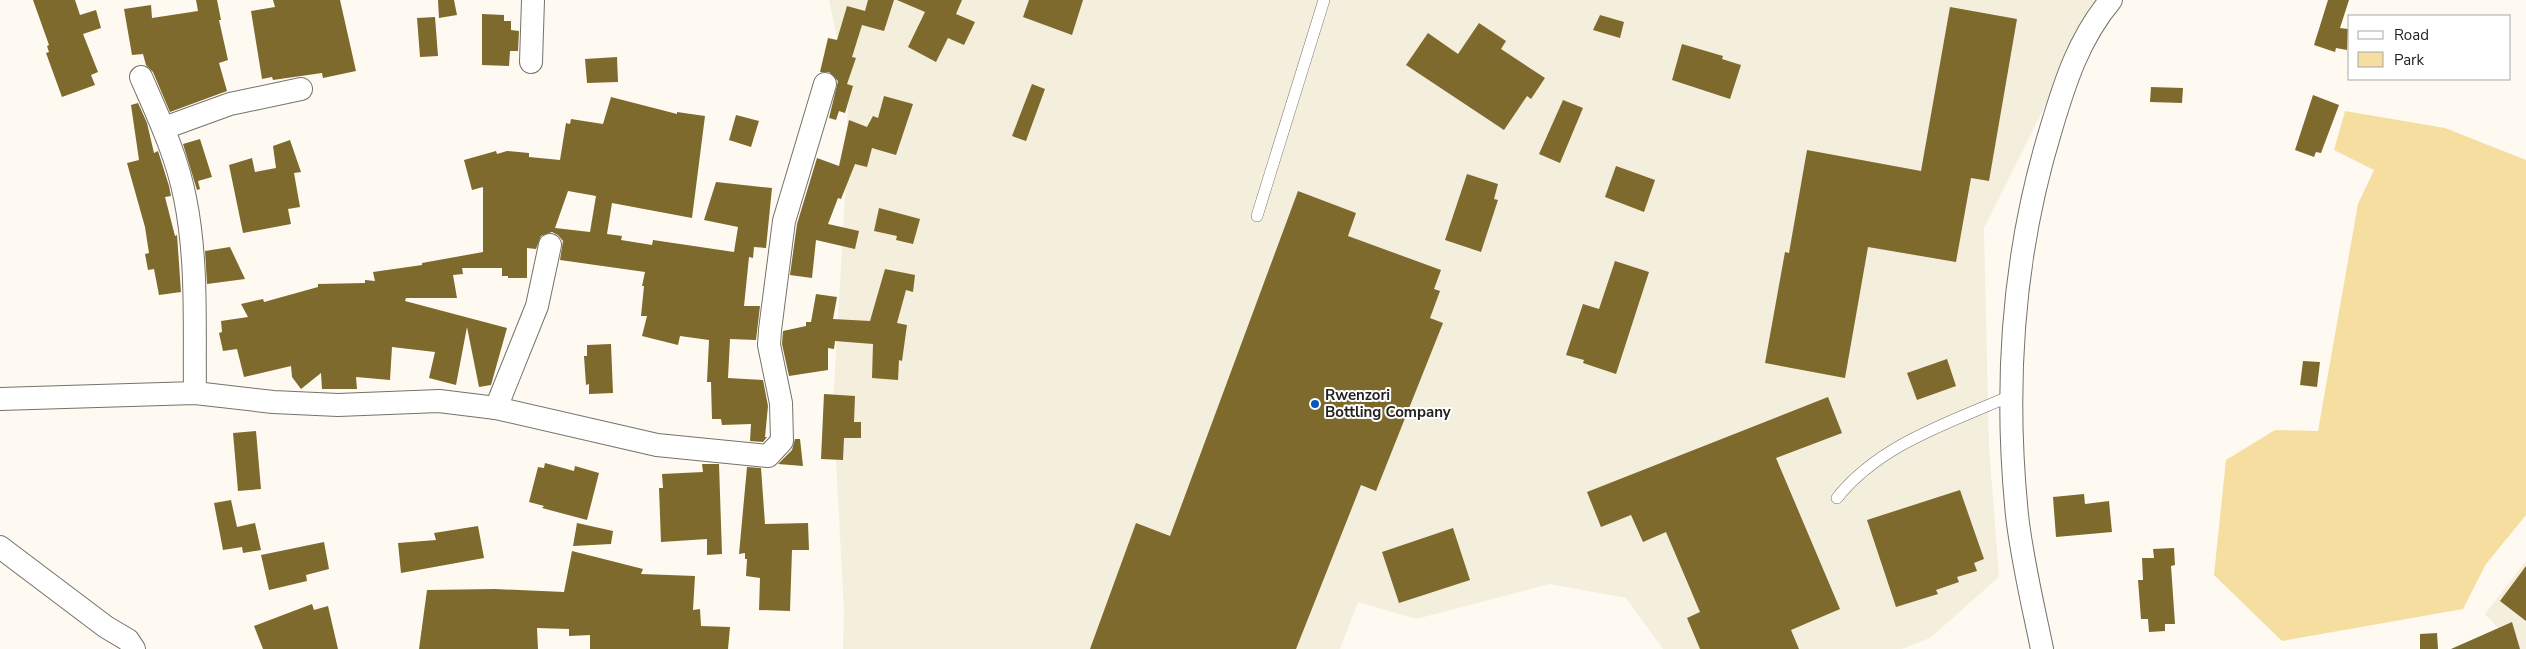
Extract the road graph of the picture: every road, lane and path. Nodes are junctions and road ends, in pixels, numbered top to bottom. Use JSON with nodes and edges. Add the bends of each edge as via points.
{"nodes":[{"id":1,"x":533,"y":0,"type":"edge"},
{"id":2,"x":1324,"y":0,"type":"edge"},
{"id":3,"x":2111,"y":0,"type":"edge"},
{"id":4,"x":531,"y":62,"type":"dead end"},
{"id":5,"x":141,"y":76,"type":"dead end"},
{"id":6,"x":825,"y":84,"type":"dead end"},
{"id":7,"x":301,"y":89,"type":"dead end"},
{"id":8,"x":164,"y":128,"type":"junction"},
{"id":9,"x":1257,"y":216,"type":"dead end"},
{"id":10,"x":550,"y":245,"type":"dead end"},
{"id":11,"x":195,"y":393,"type":"junction"},
{"id":12,"x":2010,"y":396,"type":"junction"},
{"id":13,"x":0,"y":399,"type":"edge"},
{"id":14,"x":496,"y":408,"type":"junction"},
{"id":15,"x":1838,"y":498,"type":"dead end"},
{"id":16,"x":0,"y":547,"type":"edge"},
{"id":17,"x":135,"y":646,"type":"edge"},
{"id":18,"x":2042,"y":649,"type":"edge"}],
"edges":[{"from":1,"to":4,"type":"street"},
{"from":2,"to":9,"type":"lane"},
{"from":3,"to":12,"type":"street","via":[[2084,38],[2038,168],[2018,278]]},
{"from":5,"to":8,"type":"street"},
{"from":6,"to":14,"type":"street","via":[[784,221],[769,345],[780,403],[782,441],[777,449],[768,456],[657,445]]},
{"from":7,"to":8,"type":"street","via":[[230,104]]},
{"from":8,"to":11,"type":"street","via":[[185,198],[190,237]]},
{"from":10,"to":14,"type":"street","via":[[537,306]]},
{"from":11,"to":13,"type":"street"},
{"from":11,"to":14,"type":"street","via":[[273,402],[338,405],[439,402]]},
{"from":12,"to":15,"type":"lane","via":[[1891,449],[1852,480]]},
{"from":12,"to":18,"type":"street","via":[[2017,517]]},
{"from":16,"to":17,"type":"street"}]}
